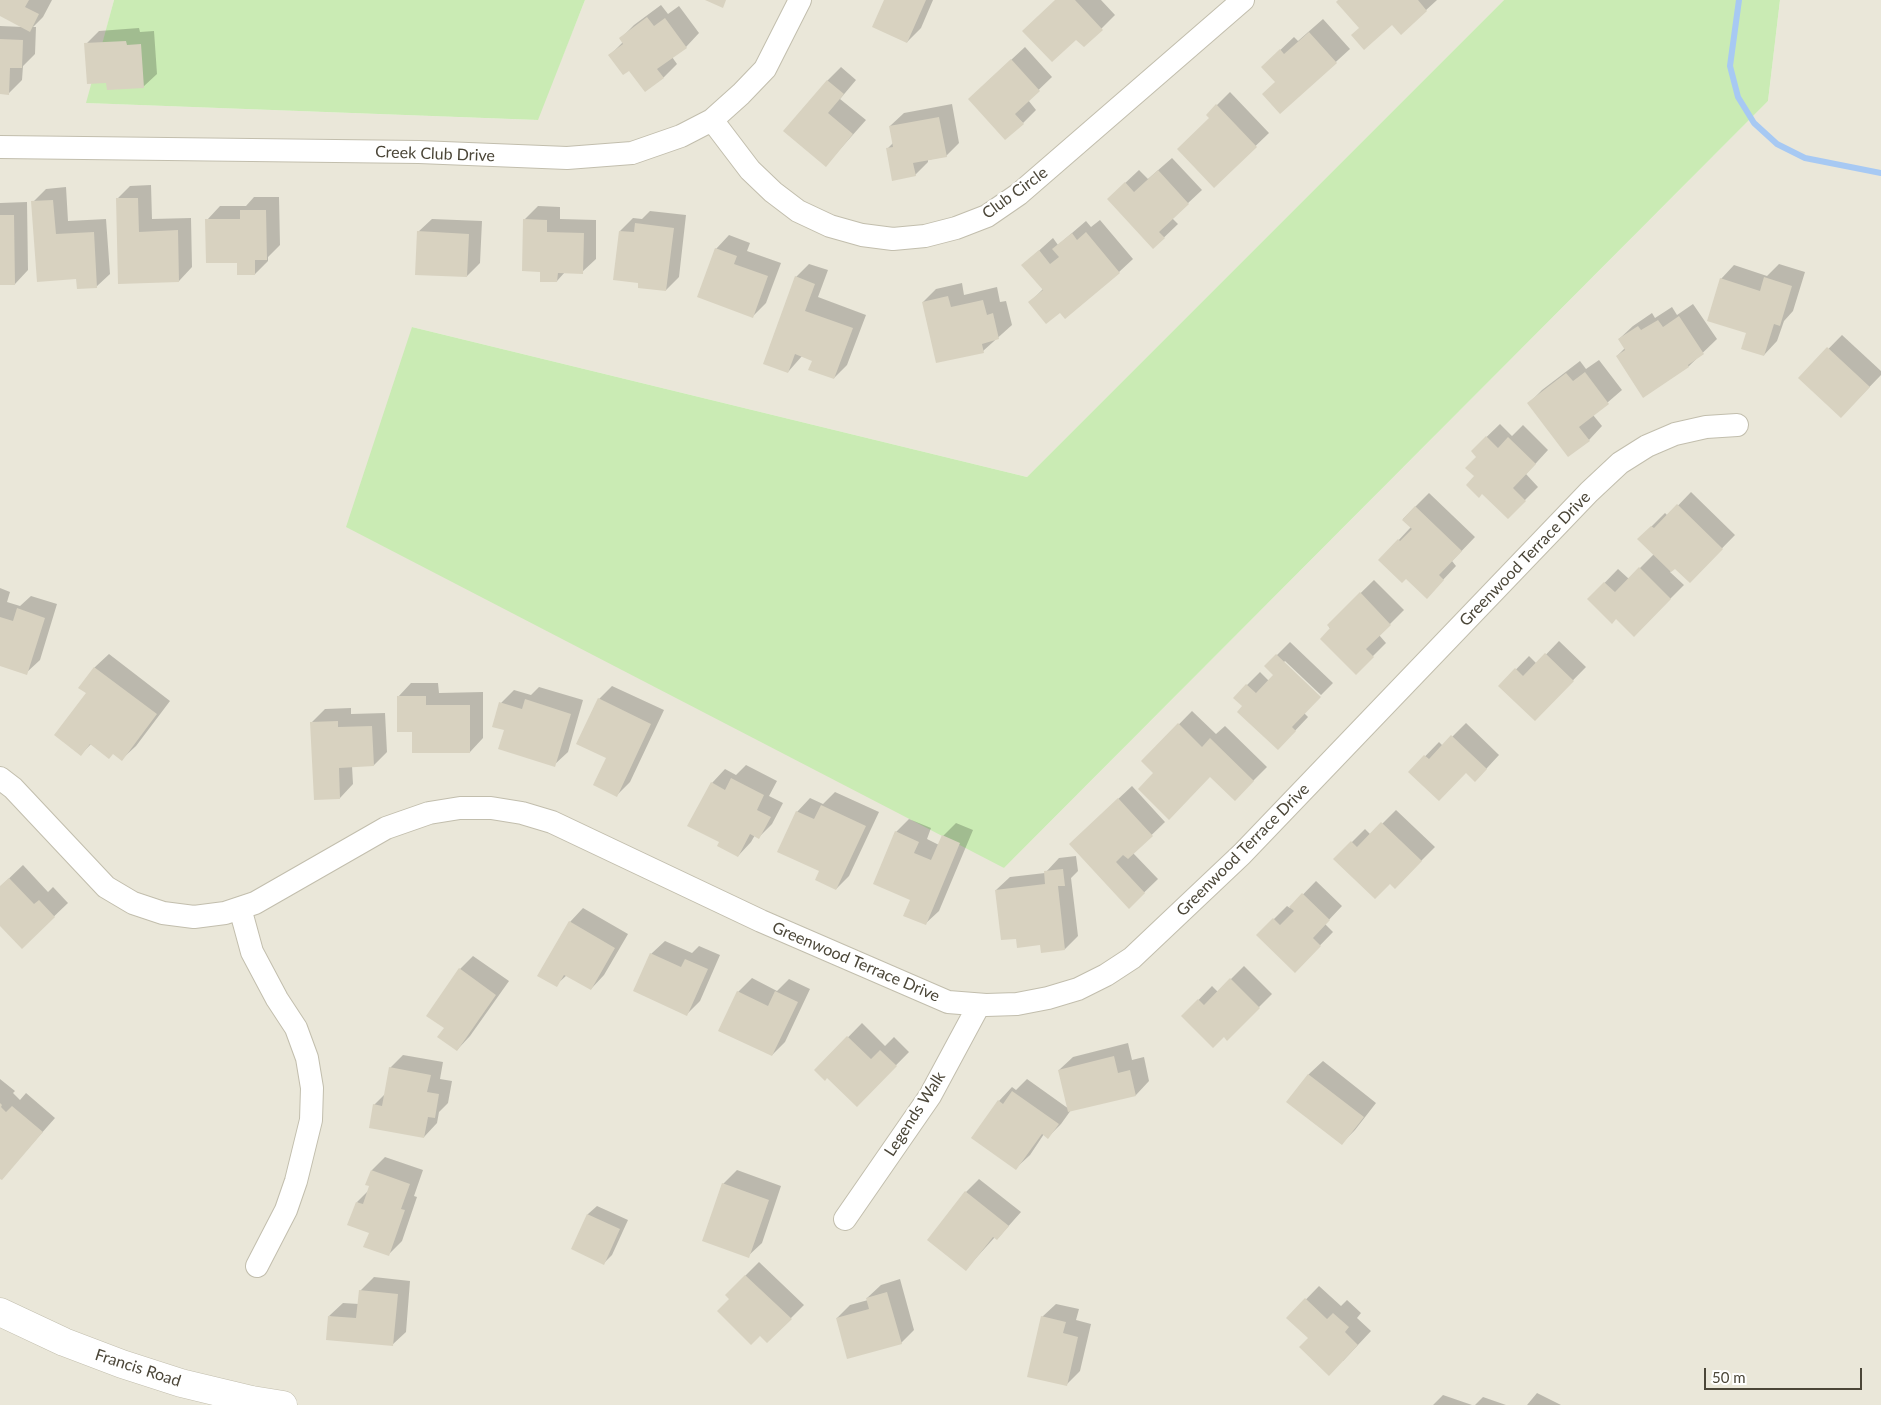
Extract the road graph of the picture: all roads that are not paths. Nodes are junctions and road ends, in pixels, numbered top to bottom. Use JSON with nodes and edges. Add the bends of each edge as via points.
{"nodes":[{"id":1,"x":800,"y":0,"type":"edge"},
{"id":2,"x":1243,"y":0,"type":"edge"},
{"id":3,"x":712,"y":120,"type":"junction"},
{"id":4,"x":0,"y":147,"type":"edge"},
{"id":5,"x":1737,"y":425,"type":"dead end"},
{"id":6,"x":0,"y":778,"type":"edge"},
{"id":7,"x":240,"y":908,"type":"junction"},
{"id":8,"x":979,"y":1004,"type":"junction"},
{"id":9,"x":845,"y":1219,"type":"dead end"},
{"id":10,"x":257,"y":1266,"type":"dead end"},
{"id":11,"x":0,"y":1312,"type":"edge"},
{"id":12,"x":283,"y":1405,"type":"edge"}],
"edges":[{"from":1,"to":3,"type":"street","name":"Creek Club Drive","via":[[765,69]]},
{"from":2,"to":3,"type":"street","name":"Club Circle","via":[[1019,194],[987,216],[925,236],[894,239],[862,235],[830,226],[798,211],[750,170]]},
{"from":3,"to":4,"type":"street","name":"Creek Club Drive","via":[[681,136],[632,153],[567,158],[419,152]]},
{"from":5,"to":8,"type":"street","name":"Greenwood Terrace Drive","via":[[1675,434],[1620,463],[1242,854],[1132,958],[1078,989],[1017,1004]]},
{"from":6,"to":7,"type":"street","name":"Greenwood Terrace Drive","via":[[106,887],[133,903],[163,913],[194,917]]},
{"from":7,"to":8,"type":"street","name":"Greenwood Terrace Drive","via":[[255,903],[386,828],[428,813],[491,808],[552,822],[760,921],[948,1002]]},
{"from":7,"to":10,"type":"street","via":[[252,952],[296,1028],[307,1058],[312,1088],[311,1120],[296,1181]]},
{"from":8,"to":9,"type":"street","name":"Legends Walk","via":[[930,1096]]},
{"from":11,"to":12,"type":"street","name":"Francis Road","via":[[64,1342],[122,1364],[181,1383]]}]}
